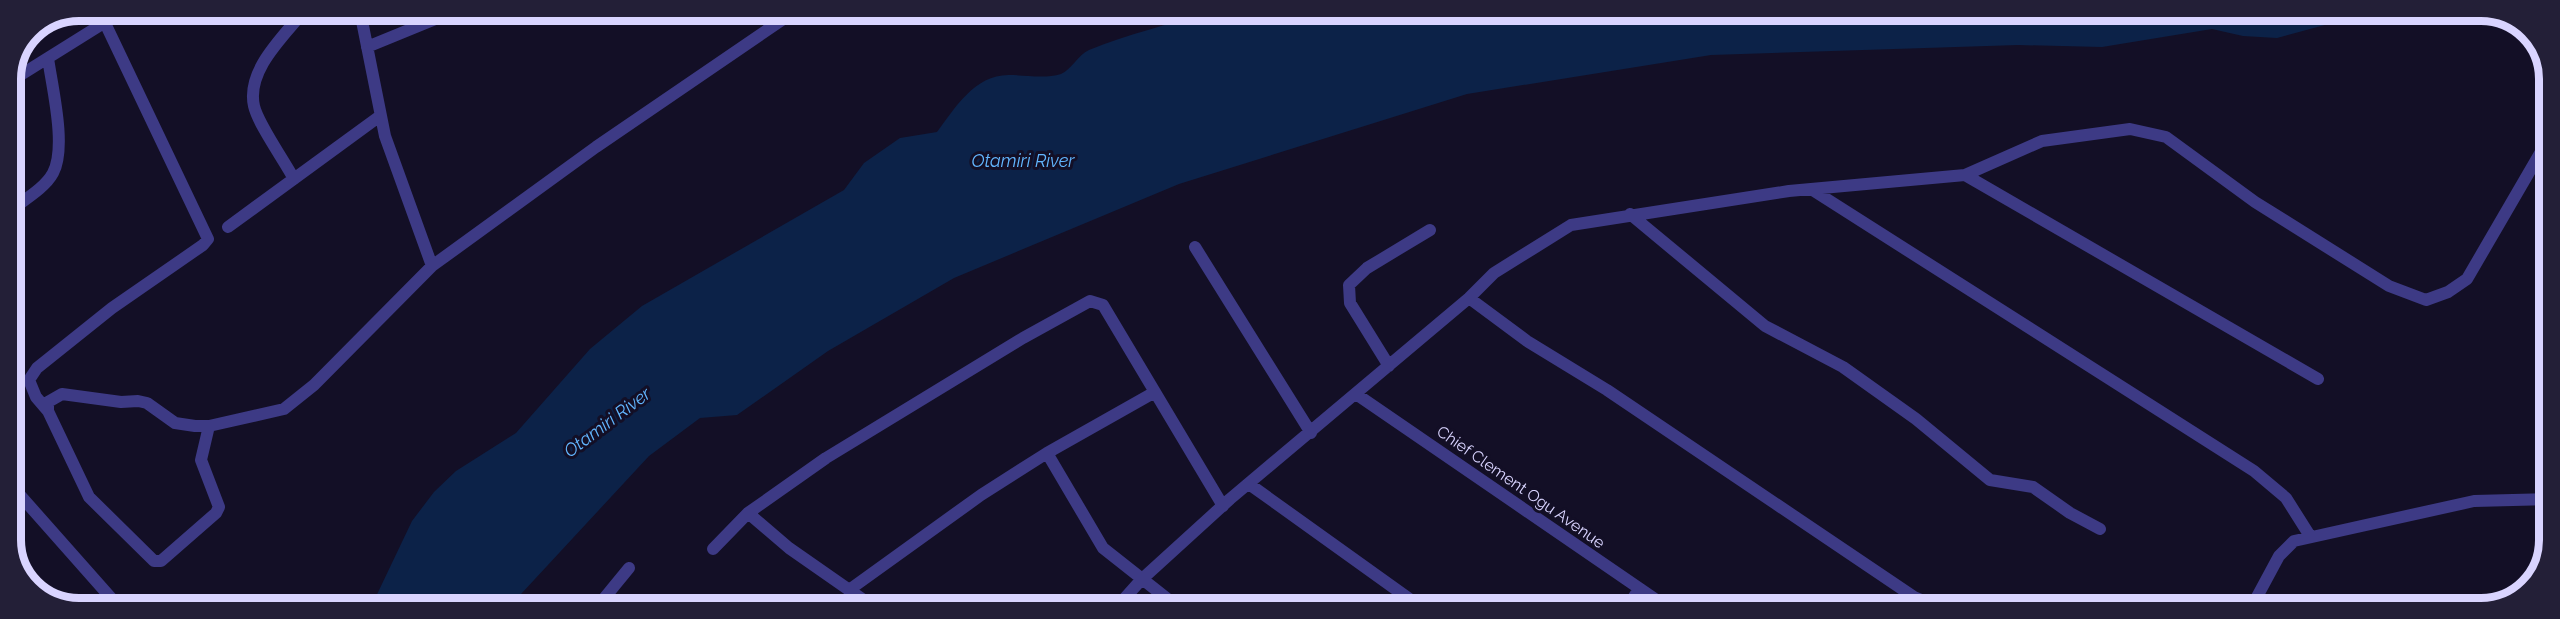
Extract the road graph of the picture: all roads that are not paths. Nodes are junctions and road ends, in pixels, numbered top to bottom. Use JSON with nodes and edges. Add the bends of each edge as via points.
{"nodes":[{"id":1,"x":108,"y":21,"type":"edge"},
{"id":2,"x":296,"y":21,"type":"edge"},
{"id":3,"x":362,"y":21,"type":"edge"},
{"id":4,"x":430,"y":21,"type":"edge"},
{"id":5,"x":780,"y":21,"type":"edge"},
{"id":6,"x":105,"y":23,"type":"junction"},
{"id":7,"x":367,"y":46,"type":"junction"},
{"id":8,"x":48,"y":58,"type":"junction"},
{"id":9,"x":21,"y":74,"type":"edge"},
{"id":10,"x":380,"y":116,"type":"junction"},
{"id":11,"x":2539,"y":155,"type":"edge"},
{"id":12,"x":1965,"y":175,"type":"junction"},
{"id":13,"x":294,"y":179,"type":"junction"},
{"id":14,"x":1811,"y":189,"type":"junction"},
{"id":15,"x":21,"y":201,"type":"edge"},
{"id":16,"x":1630,"y":214,"type":"junction"},
{"id":17,"x":228,"y":227,"type":"dead end"},
{"id":18,"x":1430,"y":230,"type":"dead end"},
{"id":19,"x":1195,"y":247,"type":"dead end"},
{"id":20,"x":432,"y":266,"type":"junction"},
{"id":21,"x":1469,"y":298,"type":"junction"},
{"id":22,"x":1389,"y":366,"type":"junction"},
{"id":23,"x":2318,"y":380,"type":"dead end"},
{"id":24,"x":1155,"y":392,"type":"junction"},
{"id":25,"x":1356,"y":394,"type":"junction"},
{"id":26,"x":48,"y":411,"type":"junction"},
{"id":27,"x":209,"y":426,"type":"junction"},
{"id":28,"x":1311,"y":433,"type":"junction"},
{"id":29,"x":1047,"y":453,"type":"junction"},
{"id":30,"x":1249,"y":484,"type":"junction"},
{"id":31,"x":21,"y":496,"type":"edge"},
{"id":32,"x":2539,"y":499,"type":"edge"},
{"id":33,"x":1223,"y":506,"type":"junction"},
{"id":34,"x":748,"y":513,"type":"junction"},
{"id":35,"x":2100,"y":529,"type":"dead end"},
{"id":36,"x":2310,"y":536,"type":"junction"},
{"id":37,"x":713,"y":549,"type":"dead end"},
{"id":38,"x":629,"y":568,"type":"dead end"},
{"id":39,"x":1141,"y":580,"type":"junction"},
{"id":40,"x":1640,"y":589,"type":"junction"},
{"id":41,"x":849,"y":590,"type":"junction"},
{"id":42,"x":111,"y":598,"type":"edge"},
{"id":43,"x":604,"y":598,"type":"edge"},
{"id":44,"x":861,"y":598,"type":"edge"},
{"id":45,"x":1125,"y":598,"type":"edge"},
{"id":46,"x":1165,"y":598,"type":"edge"},
{"id":47,"x":1408,"y":598,"type":"edge"},
{"id":48,"x":1633,"y":598,"type":"edge"},
{"id":49,"x":1653,"y":598,"type":"edge"},
{"id":50,"x":1916,"y":598,"type":"edge"},
{"id":51,"x":2256,"y":598,"type":"edge"}],
"edges":[{"from":1,"to":6,"type":"street"},
{"from":2,"to":13,"type":"street","via":[[266,60],[253,89],[254,107]]},
{"from":3,"to":7,"type":"street"},
{"from":4,"to":7,"type":"street"},
{"from":5,"to":20,"type":"street"},
{"from":6,"to":8,"type":"street"},
{"from":6,"to":26,"type":"street","via":[[208,239],[37,368],[29,380],[31,388]]},
{"from":7,"to":10,"type":"street"},
{"from":8,"to":9,"type":"street"},
{"from":8,"to":15,"type":"street","via":[[59,146],[56,164],[52,175]]},
{"from":10,"to":13,"type":"street"},
{"from":10,"to":20,"type":"street"},
{"from":11,"to":12,"type":"street","via":[[2467,279],[2426,300],[2389,285],[2255,202],[2166,137],[2130,129],[2042,141]]},
{"from":12,"to":14,"type":"street"},
{"from":12,"to":23,"type":"street"},
{"from":13,"to":17,"type":"street"},
{"from":14,"to":16,"type":"street"},
{"from":14,"to":36,"type":"street","via":[[2254,471],[2286,498]]},
{"from":16,"to":21,"type":"street","via":[[1571,225],[1494,273]]},
{"from":16,"to":35,"type":"street","via":[[1765,326],[1843,367],[1916,419],[1990,480],[2033,487]]},
{"from":18,"to":22,"type":"street","via":[[1367,268],[1349,285],[1350,303]]},
{"from":19,"to":28,"type":"street"},
{"from":20,"to":27,"type":"street","via":[[295,403],[284,410]]},
{"from":21,"to":22,"type":"street"},
{"from":21,"to":50,"type":"street","via":[[1527,341],[1607,390]]},
{"from":22,"to":25,"type":"street"},
{"from":24,"to":29,"type":"street"},
{"from":24,"to":33,"type":"street"},
{"from":24,"to":34,"type":"street","via":[[1103,305],[1090,302],[1023,338],[836,452]]},
{"from":25,"to":28,"type":"street"},
{"from":25,"to":40,"type":"street","name":"Chief Clement Ogu Avenue"},
{"from":26,"to":27,"type":"street","via":[[48,402],[62,394],[138,401],[175,423]]},
{"from":26,"to":27,"type":"street","via":[[89,497],[154,561],[161,561],[219,507],[201,460]]},
{"from":28,"to":30,"type":"street"},
{"from":29,"to":39,"type":"street","via":[[1103,548]]},
{"from":29,"to":41,"type":"street","via":[[981,495]]},
{"from":30,"to":33,"type":"street"},
{"from":30,"to":47,"type":"street"},
{"from":31,"to":42,"type":"street"},
{"from":32,"to":36,"type":"street","via":[[2474,501]]},
{"from":33,"to":39,"type":"street"},
{"from":34,"to":37,"type":"street"},
{"from":34,"to":41,"type":"street"},
{"from":36,"to":51,"type":"street","via":[[2294,541],[2279,556]]},
{"from":38,"to":43,"type":"street"},
{"from":39,"to":45,"type":"street"},
{"from":39,"to":46,"type":"street"},
{"from":40,"to":48,"type":"street"},
{"from":40,"to":49,"type":"street","name":"Chief Clement Ogu Avenue"},
{"from":41,"to":44,"type":"street"}]}
